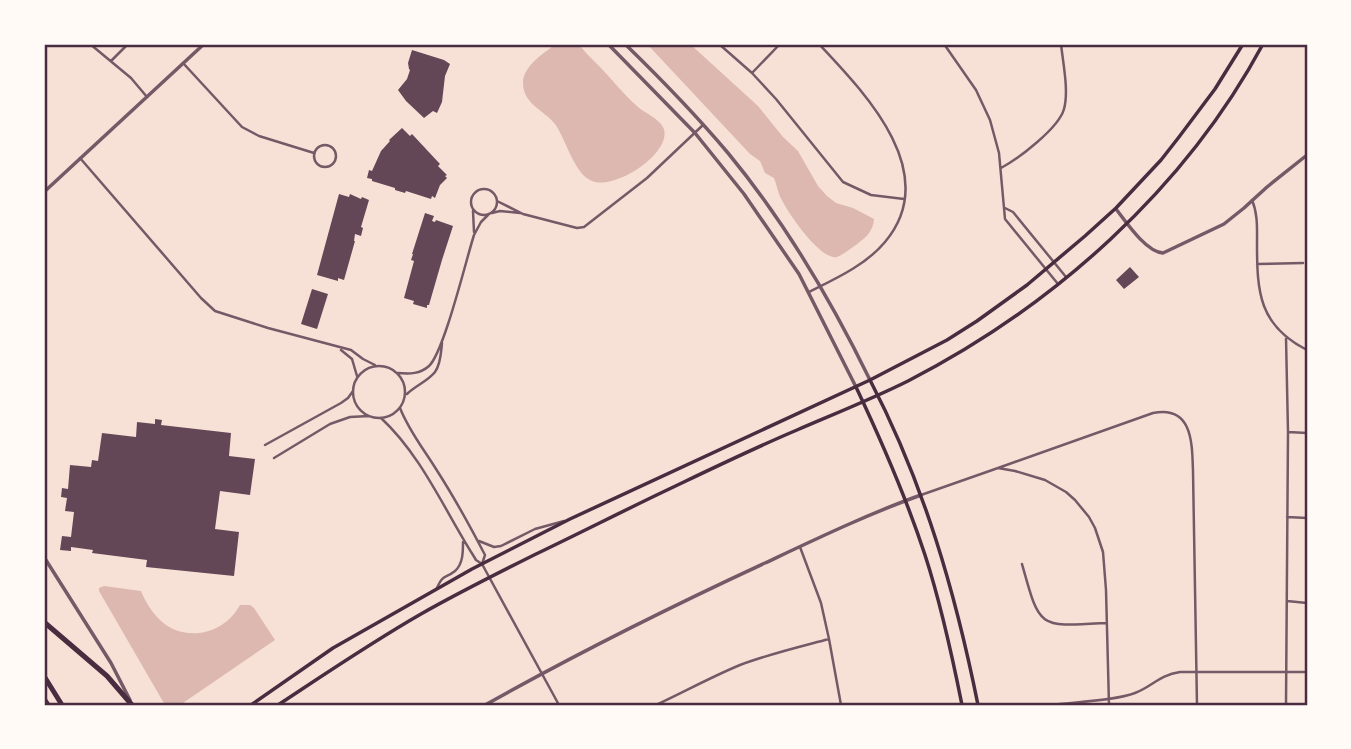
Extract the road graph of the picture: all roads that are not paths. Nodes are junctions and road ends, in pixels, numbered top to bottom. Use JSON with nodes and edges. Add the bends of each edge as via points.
{"nodes":[{"id":1,"x":90,"y":44,"type":"edge"},
{"id":2,"x":128,"y":44,"type":"edge"},
{"id":3,"x":204,"y":44,"type":"edge"},
{"id":4,"x":608,"y":44,"type":"edge"},
{"id":5,"x":625,"y":44,"type":"edge"},
{"id":6,"x":719,"y":44,"type":"edge"},
{"id":7,"x":780,"y":44,"type":"edge"},
{"id":8,"x":819,"y":44,"type":"edge"},
{"id":9,"x":944,"y":44,"type":"edge"},
{"id":10,"x":1061,"y":44,"type":"edge"},
{"id":11,"x":1243,"y":44,"type":"edge"},
{"id":12,"x":1264,"y":44,"type":"edge"},
{"id":13,"x":111,"y":61,"type":"junction"},
{"id":14,"x":183,"y":63,"type":"junction"},
{"id":15,"x":752,"y":73,"type":"junction"},
{"id":16,"x":147,"y":97,"type":"junction"},
{"id":17,"x":703,"y":125,"type":"junction"},
{"id":18,"x":695,"y":133,"type":"junction"},
{"id":19,"x":314,"y":153,"type":"junction"},
{"id":20,"x":1307,"y":155,"type":"edge"},
{"id":21,"x":80,"y":158,"type":"junction"},
{"id":22,"x":1001,"y":168,"type":"junction"},
{"id":23,"x":44,"y":192,"type":"edge"},
{"id":24,"x":904,"y":199,"type":"junction"},
{"id":25,"x":1252,"y":200,"type":"junction"},
{"id":26,"x":497,"y":201,"type":"junction"},
{"id":27,"x":1005,"y":208,"type":"junction"},
{"id":28,"x":1116,"y":208,"type":"junction"},
{"id":29,"x":473,"y":210,"type":"junction"},
{"id":30,"x":490,"y":214,"type":"junction"},
{"id":31,"x":523,"y":214,"type":"junction"},
{"id":32,"x":1126,"y":223,"type":"junction"},
{"id":33,"x":474,"y":235,"type":"junction"},
{"id":34,"x":1053,"y":263,"type":"junction"},
{"id":35,"x":1303,"y":263,"type":"dead end"},
{"id":36,"x":1257,"y":264,"type":"junction"},
{"id":37,"x":1046,"y":269,"type":"junction"},
{"id":38,"x":1066,"y":277,"type":"junction"},
{"id":39,"x":1058,"y":284,"type":"junction"},
{"id":40,"x":821,"y":287,"type":"junction"},
{"id":41,"x":810,"y":292,"type":"junction"},
{"id":42,"x":1286,"y":338,"type":"junction"},
{"id":43,"x":442,"y":339,"type":"junction"},
{"id":44,"x":339,"y":348,"type":"junction"},
{"id":45,"x":1307,"y":350,"type":"edge"},
{"id":46,"x":375,"y":365,"type":"junction"},
{"id":47,"x":398,"y":373,"type":"junction"},
{"id":48,"x":357,"y":377,"type":"junction"},
{"id":49,"x":870,"y":380,"type":"junction"},
{"id":50,"x":856,"y":387,"type":"junction"},
{"id":51,"x":353,"y":391,"type":"junction"},
{"id":52,"x":877,"y":395,"type":"junction"},
{"id":53,"x":405,"y":396,"type":"junction"},
{"id":54,"x":862,"y":401,"type":"junction"},
{"id":55,"x":400,"y":408,"type":"junction"},
{"id":56,"x":369,"y":416,"type":"junction"},
{"id":57,"x":381,"y":418,"type":"junction"},
{"id":58,"x":1289,"y":432,"type":"junction"},
{"id":59,"x":1307,"y":433,"type":"edge"},
{"id":60,"x":265,"y":445,"type":"dead end"},
{"id":61,"x":274,"y":458,"type":"dead end"},
{"id":62,"x":998,"y":468,"type":"junction"},
{"id":63,"x":921,"y":495,"type":"junction"},
{"id":64,"x":906,"y":501,"type":"junction"},
{"id":65,"x":1287,"y":517,"type":"junction"},
{"id":66,"x":1307,"y":518,"type":"edge"},
{"id":67,"x":570,"y":519,"type":"junction"},
{"id":68,"x":462,"y":538,"type":"junction"},
{"id":69,"x":478,"y":540,"type":"junction"},
{"id":70,"x":800,"y":547,"type":"junction"},
{"id":71,"x":44,"y":556,"type":"edge"},
{"id":72,"x":482,"y":564,"type":"junction"},
{"id":73,"x":1022,"y":564,"type":"dead end"},
{"id":74,"x":490,"y":578,"type":"junction"},
{"id":75,"x":437,"y":588,"type":"junction"},
{"id":76,"x":1287,"y":601,"type":"junction"},
{"id":77,"x":1307,"y":603,"type":"edge"},
{"id":78,"x":44,"y":622,"type":"edge"},
{"id":79,"x":1106,"y":623,"type":"junction"},
{"id":80,"x":829,"y":639,"type":"junction"},
{"id":81,"x":1197,"y":672,"type":"junction"},
{"id":82,"x":1307,"y":672,"type":"edge"},
{"id":83,"x":542,"y":673,"type":"junction"},
{"id":84,"x":1286,"y":673,"type":"junction"},
{"id":85,"x":44,"y":676,"type":"edge"},
{"id":86,"x":44,"y":699,"type":"edge"},
{"id":87,"x":1108,"y":699,"type":"junction"},
{"id":88,"x":48,"y":705,"type":"edge"},
{"id":89,"x":62,"y":705,"type":"edge"},
{"id":90,"x":132,"y":705,"type":"edge"},
{"id":91,"x":251,"y":705,"type":"edge"},
{"id":92,"x":278,"y":705,"type":"edge"},
{"id":93,"x":485,"y":705,"type":"edge"},
{"id":94,"x":559,"y":705,"type":"edge"},
{"id":95,"x":656,"y":705,"type":"edge"},
{"id":96,"x":841,"y":705,"type":"edge"},
{"id":97,"x":962,"y":705,"type":"edge"},
{"id":98,"x":978,"y":705,"type":"edge"},
{"id":99,"x":1051,"y":705,"type":"edge"},
{"id":100,"x":1109,"y":705,"type":"edge"},
{"id":101,"x":1197,"y":705,"type":"edge"},
{"id":102,"x":1286,"y":705,"type":"edge"}],
"edges":[{"from":1,"to":13,"type":"street"},
{"from":2,"to":13,"type":"street"},
{"from":3,"to":14,"type":"street"},
{"from":4,"to":18,"type":"street"},
{"from":5,"to":17,"type":"street"},
{"from":6,"to":15,"type":"street"},
{"from":7,"to":15,"type":"street"},
{"from":8,"to":24,"type":"street","via":[[894,139],[905,172]]},
{"from":9,"to":22,"type":"street","via":[[983,104]]},
{"from":10,"to":22,"type":"street","via":[[1066,101],[1062,116]]},
{"from":11,"to":28,"type":"main road","via":[[1180,137]]},
{"from":12,"to":32,"type":"main road","via":[[1196,145]]},
{"from":13,"to":16,"type":"street"},
{"from":14,"to":16,"type":"street"},
{"from":14,"to":19,"type":"street","via":[[242,127]]},
{"from":15,"to":24,"type":"street","via":[[843,182],[871,195]]},
{"from":16,"to":21,"type":"street"},
{"from":17,"to":18,"type":"street"},
{"from":17,"to":40,"type":"street","via":[[776,217]]},
{"from":18,"to":31,"type":"street","via":[[584,227]]},
{"from":18,"to":41,"type":"street","via":[[744,194]]},
{"from":19,"to":19,"type":"street","via":[[320,166],[327,167],[335,159],[334,149],[328,145]]},
{"from":20,"to":25,"type":"street"},
{"from":21,"to":23,"type":"street"},
{"from":21,"to":44,"type":"street","via":[[215,311]]},
{"from":22,"to":27,"type":"street"},
{"from":24,"to":40,"type":"street","via":[[885,243]]},
{"from":25,"to":32,"type":"street","via":[[1224,224],[1163,253],[1155,252]]},
{"from":25,"to":36,"type":"street"},
{"from":26,"to":29,"type":"street","via":[[494,193],[481,189],[471,198]]},
{"from":26,"to":30,"type":"street"},
{"from":26,"to":31,"type":"street"},
{"from":27,"to":34,"type":"street"},
{"from":27,"to":37,"type":"street","via":[[1005,219]]},
{"from":28,"to":32,"type":"street"},
{"from":28,"to":34,"type":"main road"},
{"from":29,"to":30,"type":"street"},
{"from":29,"to":33,"type":"street"},
{"from":30,"to":31,"type":"street"},
{"from":30,"to":33,"type":"street"},
{"from":32,"to":38,"type":"main road"},
{"from":33,"to":43,"type":"street"},
{"from":34,"to":37,"type":"main road"},
{"from":34,"to":38,"type":"street"},
{"from":35,"to":36,"type":"street"},
{"from":36,"to":42,"type":"street","via":[[1265,309]]},
{"from":37,"to":39,"type":"street"},
{"from":37,"to":49,"type":"main road","via":[[967,328]]},
{"from":38,"to":39,"type":"main road"},
{"from":39,"to":52,"type":"main road","via":[[962,350]]},
{"from":40,"to":41,"type":"street"},
{"from":40,"to":49,"type":"street"},
{"from":41,"to":50,"type":"street"},
{"from":42,"to":45,"type":"street"},
{"from":42,"to":58,"type":"street"},
{"from":43,"to":47,"type":"street","via":[[432,364],[422,372]]},
{"from":43,"to":53,"type":"street","via":[[436,371]]},
{"from":44,"to":46,"type":"street"},
{"from":44,"to":48,"type":"street","via":[[352,359]]},
{"from":46,"to":47,"type":"street"},
{"from":46,"to":48,"type":"street"},
{"from":47,"to":53,"type":"street"},
{"from":48,"to":51,"type":"street"},
{"from":49,"to":50,"type":"main road"},
{"from":49,"to":52,"type":"main road"},
{"from":50,"to":54,"type":"main road"},
{"from":50,"to":67,"type":"main road"},
{"from":51,"to":56,"type":"street","via":[[355,404]]},
{"from":51,"to":60,"type":"street","via":[[341,403]]},
{"from":52,"to":54,"type":"main road"},
{"from":52,"to":63,"type":"main road"},
{"from":53,"to":55,"type":"street"},
{"from":54,"to":64,"type":"main road"},
{"from":54,"to":74,"type":"main road"},
{"from":55,"to":57,"type":"street"},
{"from":55,"to":69,"type":"street"},
{"from":56,"to":57,"type":"street"},
{"from":56,"to":61,"type":"street","via":[[330,424]]},
{"from":57,"to":68,"type":"street","via":[[413,454]]},
{"from":58,"to":59,"type":"street"},
{"from":58,"to":65,"type":"street"},
{"from":62,"to":63,"type":"street"},
{"from":62,"to":79,"type":"street","via":[[1056,485],[1089,517],[1103,552]]},
{"from":62,"to":81,"type":"street","via":[[1153,413],[1172,414],[1185,424],[1191,438],[1193,471]]},
{"from":63,"to":64,"type":"street"},
{"from":63,"to":98,"type":"main road","via":[[958,611]]},
{"from":64,"to":70,"type":"street"},
{"from":64,"to":97,"type":"main road","via":[[944,622]]},
{"from":65,"to":66,"type":"street"},
{"from":65,"to":76,"type":"street"},
{"from":67,"to":69,"type":"street","via":[[501,546]]},
{"from":67,"to":72,"type":"main road"},
{"from":68,"to":72,"type":"street"},
{"from":68,"to":75,"type":"street","via":[[460,563],[441,578]]},
{"from":69,"to":72,"type":"street","via":[[485,555]]},
{"from":70,"to":80,"type":"street"},
{"from":70,"to":83,"type":"street"},
{"from":71,"to":90,"type":"street"},
{"from":72,"to":74,"type":"street"},
{"from":72,"to":75,"type":"main road"},
{"from":73,"to":79,"type":"street","via":[[1033,604],[1045,621],[1060,626]]},
{"from":74,"to":83,"type":"street"},
{"from":74,"to":92,"type":"main road","via":[[365,647]]},
{"from":75,"to":91,"type":"main road","via":[[333,648]]},
{"from":76,"to":77,"type":"street"},
{"from":76,"to":84,"type":"street"},
{"from":78,"to":90,"type":"highway","via":[[107,676]]},
{"from":79,"to":87,"type":"street"},
{"from":80,"to":95,"type":"street","via":[[742,664]]},
{"from":80,"to":96,"type":"street"},
{"from":81,"to":84,"type":"street"},
{"from":81,"to":87,"type":"street","via":[[1170,673],[1136,693]]},
{"from":81,"to":101,"type":"street"},
{"from":82,"to":84,"type":"street"},
{"from":83,"to":93,"type":"street"},
{"from":83,"to":94,"type":"street"},
{"from":84,"to":102,"type":"street"},
{"from":85,"to":89,"type":"highway"},
{"from":86,"to":88,"type":"highway"},
{"from":87,"to":99,"type":"street"},
{"from":87,"to":100,"type":"street"}]}
